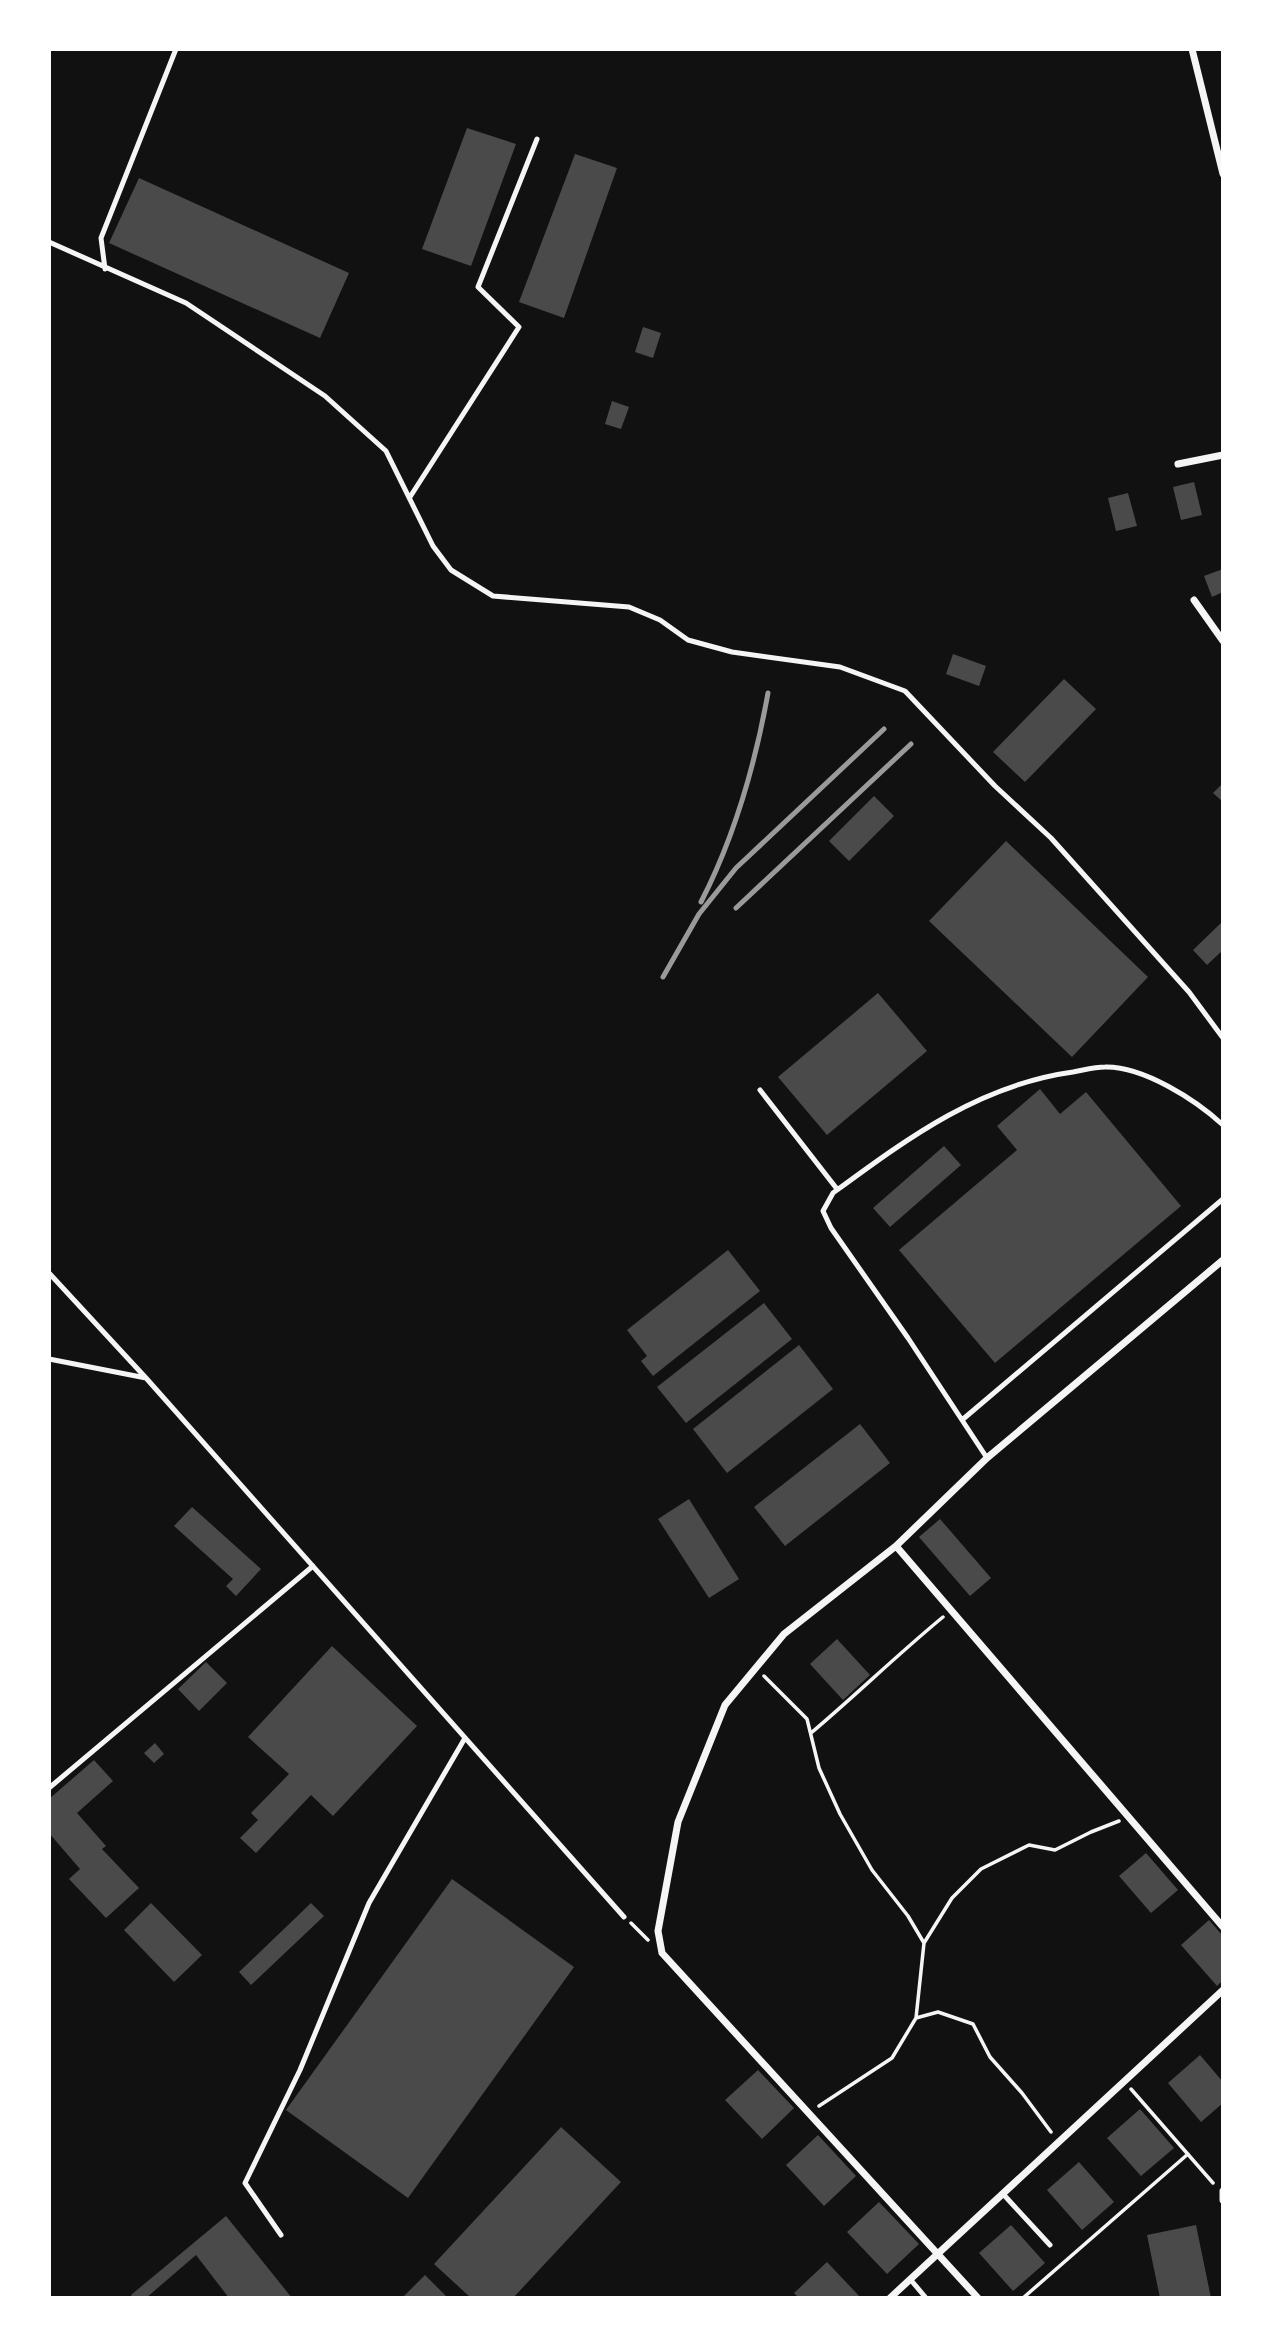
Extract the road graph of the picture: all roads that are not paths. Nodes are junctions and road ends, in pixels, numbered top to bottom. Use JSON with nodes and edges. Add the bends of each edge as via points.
{"nodes":[{"id":1,"x":176,"y":49,"type":"edge"},
{"id":2,"x":1192,"y":49,"type":"edge"},
{"id":3,"x":537,"y":139,"type":"dead end"},
{"id":4,"x":1223,"y":174,"type":"edge"},
{"id":5,"x":49,"y":242,"type":"edge"},
{"id":6,"x":105,"y":269,"type":"junction"},
{"id":7,"x":1223,"y":455,"type":"edge"},
{"id":8,"x":1178,"y":464,"type":"dead end"},
{"id":9,"x":410,"y":497,"type":"junction"},
{"id":10,"x":1194,"y":600,"type":"dead end"},
{"id":11,"x":1223,"y":642,"type":"edge"},
{"id":12,"x":1223,"y":1038,"type":"edge"},
{"id":13,"x":760,"y":1090,"type":"dead end"},
{"id":14,"x":1223,"y":1125,"type":"edge"},
{"id":15,"x":837,"y":1189,"type":"junction"},
{"id":16,"x":1223,"y":1199,"type":"edge"},
{"id":17,"x":1223,"y":1260,"type":"edge"},
{"id":18,"x":49,"y":1273,"type":"edge"},
{"id":19,"x":49,"y":1359,"type":"edge"},
{"id":20,"x":146,"y":1378,"type":"junction"},
{"id":21,"x":962,"y":1420,"type":"junction"},
{"id":22,"x":987,"y":1458,"type":"junction"},
{"id":23,"x":896,"y":1546,"type":"junction"},
{"id":24,"x":313,"y":1566,"type":"junction"},
{"id":25,"x":465,"y":1738,"type":"junction"},
{"id":26,"x":49,"y":1788,"type":"edge"},
{"id":27,"x":624,"y":1917,"type":"road end"},
{"id":28,"x":1223,"y":1927,"type":"edge"},
{"id":29,"x":1223,"y":1990,"type":"edge"},
{"id":30,"x":1003,"y":2194,"type":"junction"},
{"id":31,"x":281,"y":2235,"type":"dead end"},
{"id":32,"x":1050,"y":2245,"type":"dead end"},
{"id":33,"x":937,"y":2254,"type":"junction"},
{"id":34,"x":910,"y":2279,"type":"junction"},
{"id":35,"x":890,"y":2298,"type":"edge"},
{"id":36,"x":926,"y":2298,"type":"edge"},
{"id":37,"x":978,"y":2298,"type":"edge"}],
"edges":[{"from":1,"to":6,"type":"lane","via":[[101,238]]},
{"from":2,"to":4,"type":"street"},
{"from":3,"to":9,"type":"lane","via":[[478,288],[519,327]]},
{"from":5,"to":6,"type":"lane"},
{"from":6,"to":9,"type":"lane","via":[[186,303],[325,396],[386,451]]},
{"from":7,"to":8,"type":"street"},
{"from":9,"to":12,"type":"lane","via":[[433,546],[451,570],[493,596],[629,607],[660,620],[688,640],[732,652],[840,667],[905,691],[1051,838],[1189,992]]},
{"from":10,"to":11,"type":"street"},
{"from":13,"to":15,"type":"lane"},
{"from":14,"to":15,"type":"lane","via":[[1195,1100],[1144,1075],[1107,1067],[1058,1074],[967,1104]]},
{"from":15,"to":21,"type":"lane","via":[[827,1200],[825,1218]]},
{"from":16,"to":21,"type":"lane"},
{"from":17,"to":22,"type":"street"},
{"from":18,"to":20,"type":"lane"},
{"from":19,"to":20,"type":"lane"},
{"from":20,"to":24,"type":"lane"},
{"from":21,"to":22,"type":"lane"},
{"from":22,"to":23,"type":"street"},
{"from":23,"to":28,"type":"street"},
{"from":23,"to":33,"type":"street","via":[[783,1634],[725,1706],[678,1822],[658,1931],[662,1953]]},
{"from":24,"to":25,"type":"lane"},
{"from":24,"to":26,"type":"lane"},
{"from":25,"to":27,"type":"lane"},
{"from":25,"to":31,"type":"lane","via":[[369,1903],[300,2070],[245,2183]]},
{"from":29,"to":30,"type":"street"},
{"from":30,"to":32,"type":"lane"},
{"from":30,"to":33,"type":"street"},
{"from":33,"to":34,"type":"street"},
{"from":33,"to":37,"type":"street"},
{"from":34,"to":35,"type":"street"},
{"from":34,"to":36,"type":"lane"}]}
